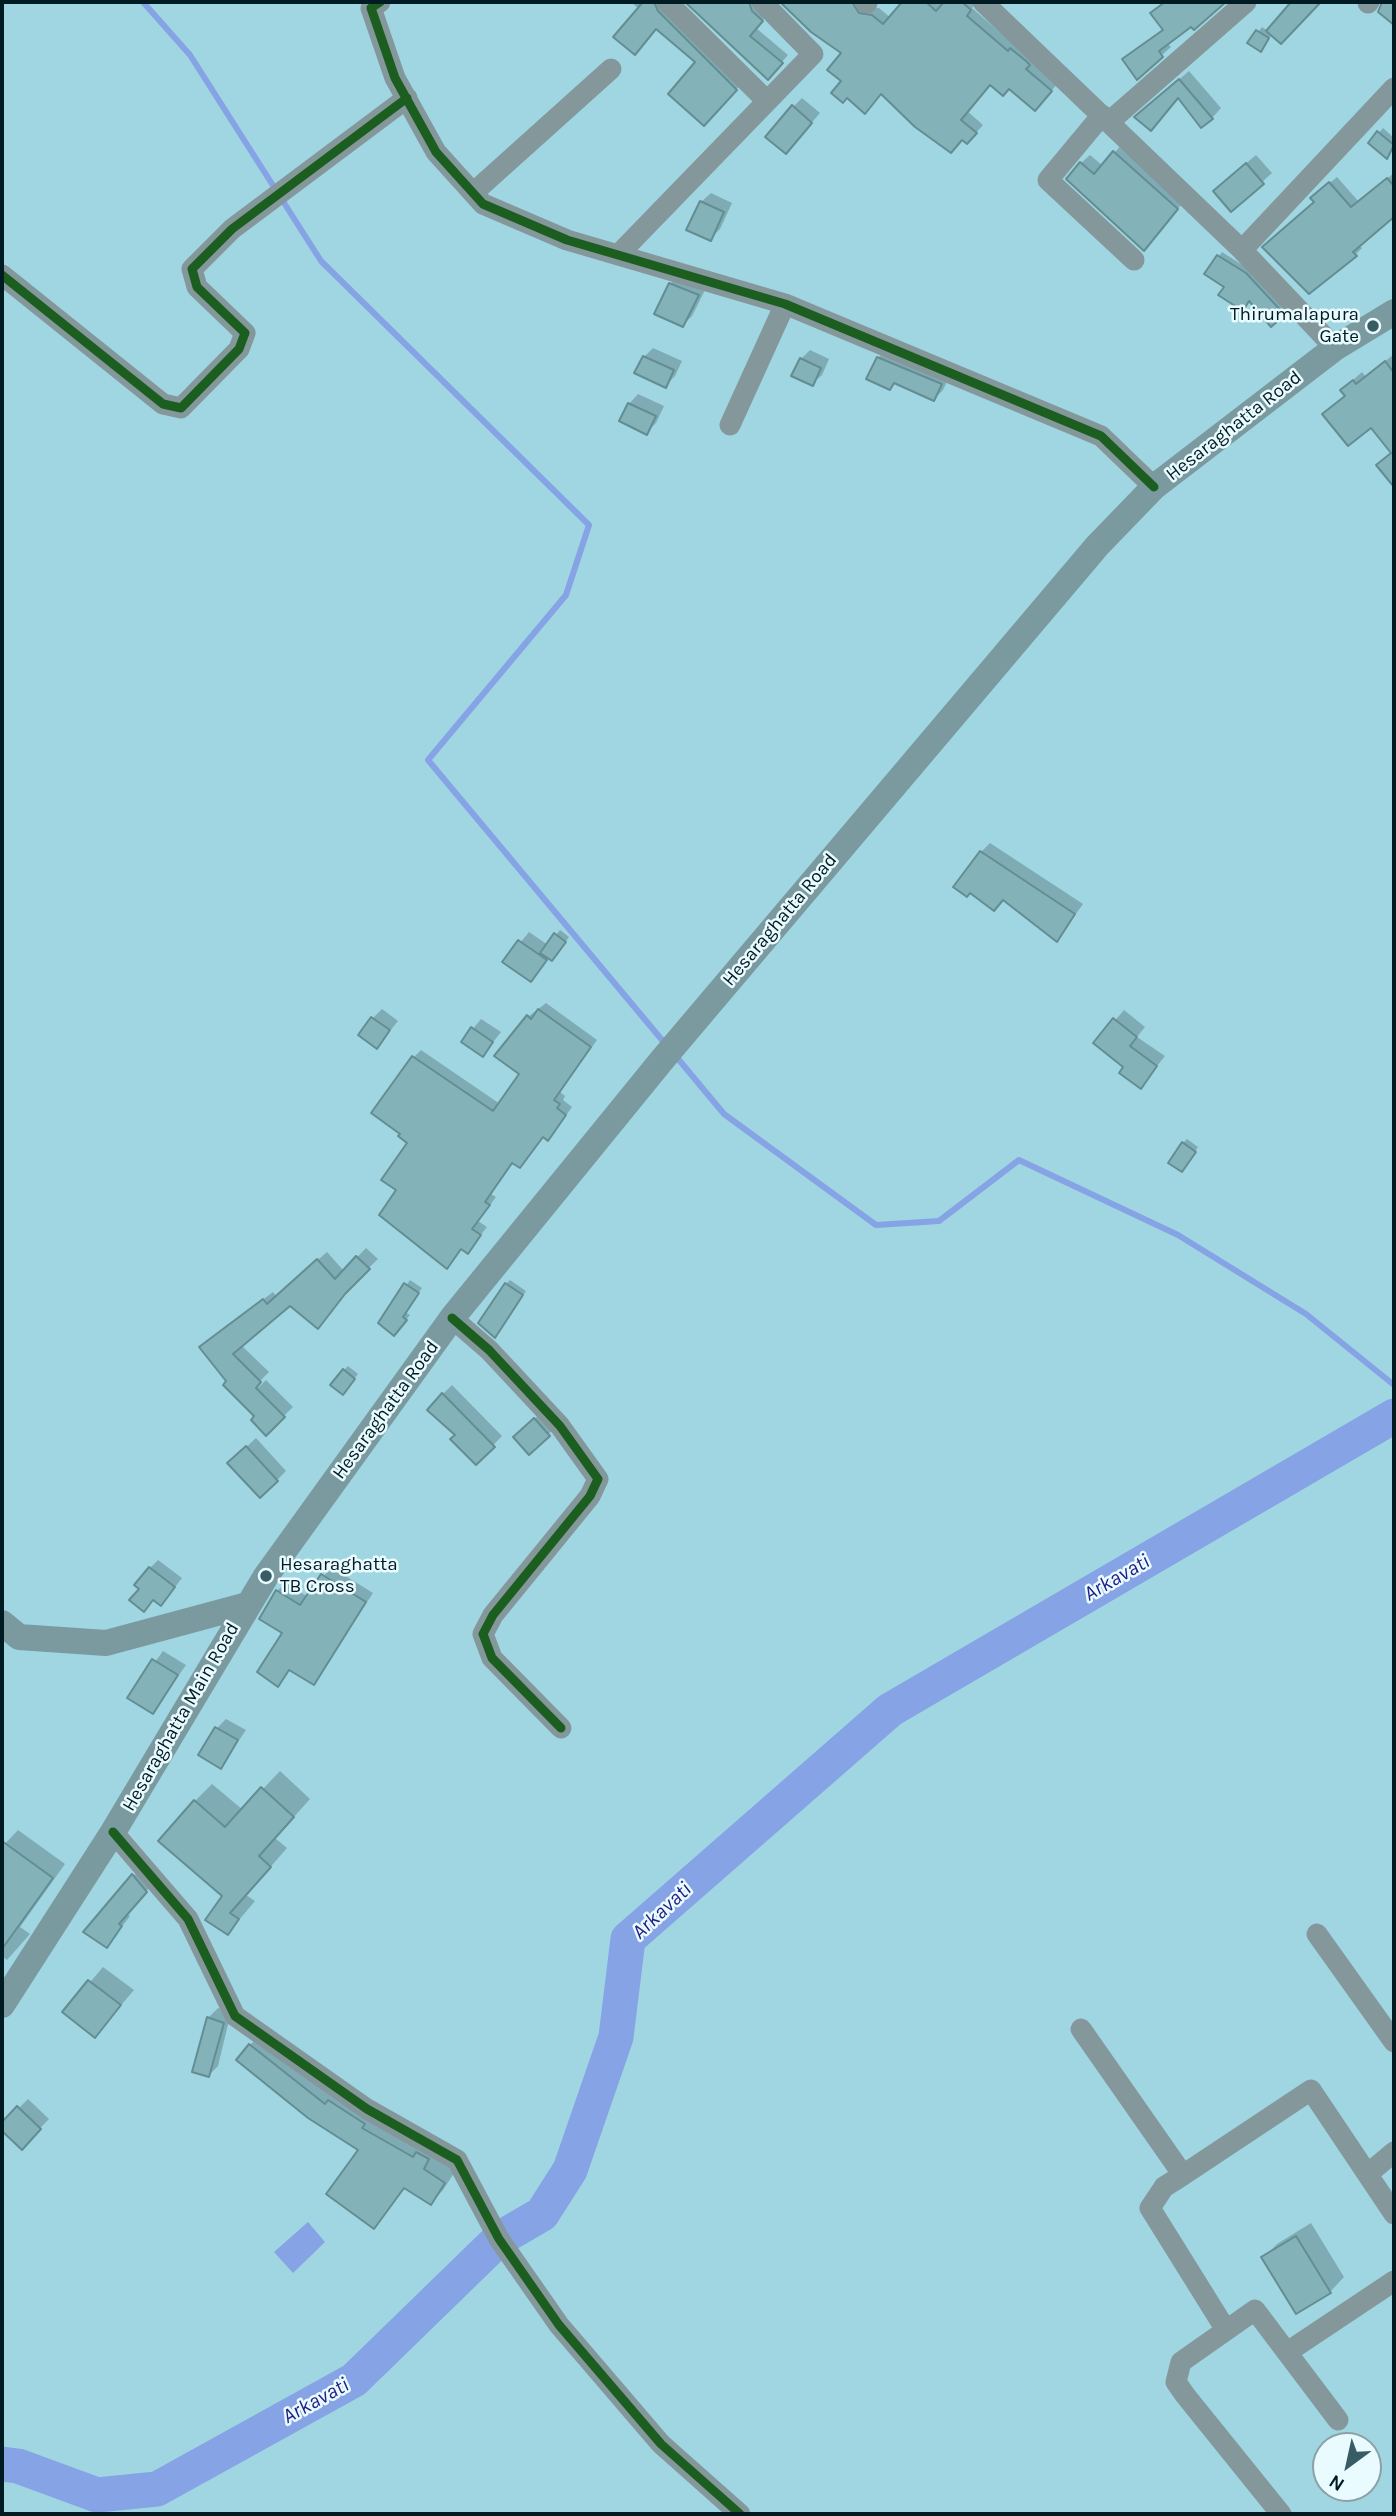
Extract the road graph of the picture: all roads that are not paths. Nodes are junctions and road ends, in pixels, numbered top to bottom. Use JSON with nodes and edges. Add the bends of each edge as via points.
{"nodes":[{"id":1,"x":380,"y":2,"type":"edge"},
{"id":2,"x":667,"y":2,"type":"edge"},
{"id":3,"x":762,"y":2,"type":"edge"},
{"id":4,"x":983,"y":2,"type":"edge"},
{"id":5,"x":1246,"y":2,"type":"edge"},
{"id":6,"x":611,"y":69,"type":"dead end"},
{"id":7,"x":1394,"y":88,"type":"edge"},
{"id":8,"x":407,"y":98,"type":"junction"},
{"id":9,"x":767,"y":101,"type":"junction"},
{"id":10,"x":1106,"y":118,"type":"junction"},
{"id":11,"x":472,"y":193,"type":"junction"},
{"id":12,"x":1242,"y":250,"type":"junction"},
{"id":13,"x":618,"y":255,"type":"junction"},
{"id":14,"x":1134,"y":260,"type":"dead end"},
{"id":15,"x":2,"y":275,"type":"edge"},
{"id":16,"x":785,"y":304,"type":"junction"},
{"id":17,"x":1394,"y":312,"type":"edge"},
{"id":18,"x":1335,"y":348,"type":"junction"},
{"id":19,"x":730,"y":425,"type":"dead end"},
{"id":20,"x":1154,"y":487,"type":"junction"},
{"id":21,"x":452,"y":1318,"type":"junction"},
{"id":22,"x":247,"y":1605,"type":"junction"},
{"id":23,"x":2,"y":1623,"type":"edge"},
{"id":24,"x":561,"y":1728,"type":"dead end"},
{"id":25,"x":113,"y":1832,"type":"junction"},
{"id":26,"x":1317,"y":1934,"type":"dead end"},
{"id":27,"x":2,"y":2005,"type":"edge"},
{"id":28,"x":1081,"y":2029,"type":"dead end"},
{"id":29,"x":1394,"y":2042,"type":"edge"},
{"id":30,"x":1394,"y":2152,"type":"edge"},
{"id":31,"x":1369,"y":2173,"type":"junction"},
{"id":32,"x":1182,"y":2175,"type":"junction"},
{"id":33,"x":1394,"y":2214,"type":"edge"},
{"id":34,"x":1394,"y":2281,"type":"edge"},
{"id":35,"x":1226,"y":2330,"type":"junction"},
{"id":36,"x":1289,"y":2351,"type":"junction"},
{"id":37,"x":1338,"y":2420,"type":"dead end"},
{"id":38,"x":740,"y":2514,"type":"edge"},
{"id":39,"x":1281,"y":2514,"type":"edge"}],
"edges":[{"from":1,"to":8,"type":"street","via":[[371,8],[395,78]]},
{"from":2,"to":9,"type":"street"},
{"from":3,"to":9,"type":"street","via":[[813,54]]},
{"from":4,"to":10,"type":"street"},
{"from":5,"to":10,"type":"street"},
{"from":6,"to":11,"type":"street"},
{"from":7,"to":12,"type":"street"},
{"from":8,"to":11,"type":"street","via":[[436,152]]},
{"from":8,"to":15,"type":"street","via":[[232,229],[192,269],[197,287],[245,333],[239,349],[181,408],[163,404]]},
{"from":9,"to":13,"type":"street"},
{"from":10,"to":12,"type":"street"},
{"from":10,"to":14,"type":"street","via":[[1048,180]]},
{"from":11,"to":13,"type":"street","via":[[483,204],[567,240]]},
{"from":12,"to":18,"type":"street"},
{"from":13,"to":16,"type":"street"},
{"from":16,"to":19,"type":"street"},
{"from":16,"to":20,"type":"street","via":[[1101,436]]},
{"from":17,"to":18,"type":"main road","name":"Hesaraghatta Road"},
{"from":18,"to":20,"type":"main road","name":"Hesaraghatta Road"},
{"from":20,"to":21,"type":"main road","name":"Hesaraghatta Road","via":[[1097,545],[662,1060]]},
{"from":21,"to":22,"type":"main road","name":"Hesaraghatta Road"},
{"from":21,"to":24,"type":"street","via":[[489,1350],[560,1426],[598,1479],[590,1496],[483,1634],[492,1658]]},
{"from":22,"to":23,"type":"main road","via":[[106,1643],[19,1637]]},
{"from":22,"to":25,"type":"main road","name":"Hesaraghatta Main Road"},
{"from":25,"to":27,"type":"main road","name":"Hesaraghatta Main Road"},
{"from":25,"to":38,"type":"street","via":[[188,1919],[235,2017],[367,2109],[457,2160],[499,2239],[559,2325],[661,2444]]},
{"from":26,"to":29,"type":"street"},
{"from":28,"to":32,"type":"street"},
{"from":30,"to":31,"type":"street"},
{"from":31,"to":32,"type":"street","via":[[1311,2090]]},
{"from":31,"to":33,"type":"street"},
{"from":32,"to":35,"type":"street","via":[[1164,2188],[1150,2208]]},
{"from":34,"to":36,"type":"street"},
{"from":35,"to":36,"type":"street","via":[[1255,2310]]},
{"from":35,"to":39,"type":"street","via":[[1181,2362],[1176,2382]]},
{"from":36,"to":37,"type":"street"}]}
